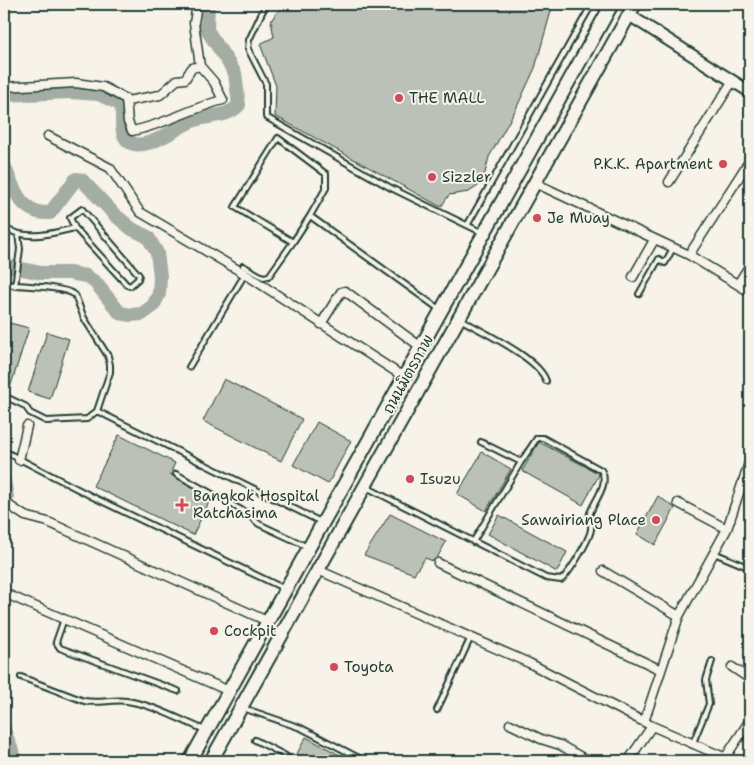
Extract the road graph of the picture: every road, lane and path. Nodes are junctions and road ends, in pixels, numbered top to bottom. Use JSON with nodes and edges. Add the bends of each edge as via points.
{"nodes":[{"id":1,"x":197,"y":4,"type":"edge"},
{"id":2,"x":266,"y":4,"type":"edge"},
{"id":3,"x":593,"y":4,"type":"edge"},
{"id":4,"x":635,"y":4,"type":"edge"},
{"id":5,"x":610,"y":7,"type":"edge"},
{"id":6,"x":629,"y":15,"type":"junction"},
{"id":7,"x":200,"y":66,"type":"junction"},
{"id":8,"x":732,"y":82,"type":"junction"},
{"id":9,"x":4,"y":87,"type":"edge"},
{"id":10,"x":750,"y":92,"type":"edge"},
{"id":11,"x":127,"y":101,"type":"junction"},
{"id":12,"x":48,"y":136,"type":"dead end"},
{"id":13,"x":750,"y":160,"type":"edge"},
{"id":14,"x":669,"y":182,"type":"dead end"},
{"id":15,"x":535,"y":183,"type":"junction"},
{"id":16,"x":310,"y":216,"type":"junction"},
{"id":17,"x":468,"y":224,"type":"junction"},
{"id":18,"x":4,"y":228,"type":"edge"},
{"id":19,"x":75,"y":228,"type":"junction"},
{"id":20,"x":483,"y":233,"type":"junction"},
{"id":21,"x":18,"y":234,"type":"junction"},
{"id":22,"x":654,"y":240,"type":"junction"},
{"id":23,"x":293,"y":242,"type":"junction"},
{"id":24,"x":673,"y":248,"type":"junction"},
{"id":25,"x":689,"y":256,"type":"junction"},
{"id":26,"x":750,"y":265,"type":"edge"},
{"id":27,"x":244,"y":270,"type":"junction"},
{"id":28,"x":633,"y":276,"type":"dead end"},
{"id":29,"x":4,"y":284,"type":"edge"},
{"id":30,"x":15,"y":284,"type":"junction"},
{"id":31,"x":738,"y":284,"type":"junction"},
{"id":32,"x":750,"y":292,"type":"edge"},
{"id":33,"x":639,"y":294,"type":"dead end"},
{"id":34,"x":441,"y":311,"type":"junction"},
{"id":35,"x":458,"y":318,"type":"junction"},
{"id":36,"x":320,"y":324,"type":"junction"},
{"id":37,"x":421,"y":347,"type":"junction"},
{"id":38,"x":189,"y":367,"type":"dead end"},
{"id":39,"x":404,"y":378,"type":"junction"},
{"id":40,"x":546,"y":381,"type":"dead end"},
{"id":41,"x":4,"y":396,"type":"edge"},
{"id":42,"x":97,"y":411,"type":"junction"},
{"id":43,"x":27,"y":426,"type":"dead end"},
{"id":44,"x":481,"y":442,"type":"dead end"},
{"id":45,"x":4,"y":450,"type":"edge"},
{"id":46,"x":19,"y":460,"type":"junction"},
{"id":47,"x":750,"y":460,"type":"edge"},
{"id":48,"x":521,"y":462,"type":"junction"},
{"id":49,"x":176,"y":474,"type":"dead end"},
{"id":50,"x":364,"y":486,"type":"junction"},
{"id":51,"x":4,"y":502,"type":"edge"},
{"id":52,"x":678,"y":503,"type":"dead end"},
{"id":53,"x":322,"y":522,"type":"junction"},
{"id":54,"x":727,"y":529,"type":"junction"},
{"id":55,"x":473,"y":542,"type":"junction"},
{"id":56,"x":308,"y":547,"type":"junction"},
{"id":57,"x":714,"y":553,"type":"junction"},
{"id":58,"x":300,"y":560,"type":"junction"},
{"id":59,"x":438,"y":563,"type":"dead end"},
{"id":60,"x":750,"y":568,"type":"edge"},
{"id":61,"x":318,"y":570,"type":"junction"},
{"id":62,"x":603,"y":571,"type":"dead end"},
{"id":63,"x":285,"y":589,"type":"junction"},
{"id":64,"x":4,"y":593,"type":"edge"},
{"id":65,"x":679,"y":616,"type":"junction"},
{"id":66,"x":64,"y":619,"type":"junction"},
{"id":67,"x":267,"y":621,"type":"junction"},
{"id":68,"x":471,"y":638,"type":"junction"},
{"id":69,"x":712,"y":661,"type":"dead end"},
{"id":70,"x":732,"y":667,"type":"dead end"},
{"id":71,"x":661,"y":670,"type":"junction"},
{"id":72,"x":21,"y":677,"type":"dead end"},
{"id":73,"x":750,"y":679,"type":"edge"},
{"id":74,"x":750,"y":690,"type":"edge"},
{"id":75,"x":178,"y":691,"type":"dead end"},
{"id":76,"x":229,"y":691,"type":"junction"},
{"id":77,"x":750,"y":695,"type":"edge"},
{"id":78,"x":241,"y":707,"type":"junction"},
{"id":79,"x":437,"y":710,"type":"dead end"},
{"id":80,"x":750,"y":720,"type":"edge"},
{"id":81,"x":644,"y":722,"type":"junction"},
{"id":82,"x":510,"y":724,"type":"dead end"},
{"id":83,"x":652,"y":726,"type":"junction"},
{"id":84,"x":207,"y":731,"type":"junction"},
{"id":85,"x":254,"y":740,"type":"dead end"},
{"id":86,"x":692,"y":744,"type":"junction"},
{"id":87,"x":286,"y":756,"type":"dead end"},
{"id":88,"x":750,"y":757,"type":"edge"},
{"id":89,"x":725,"y":758,"type":"junction"},
{"id":90,"x":190,"y":761,"type":"edge"},
{"id":91,"x":211,"y":761,"type":"edge"},
{"id":92,"x":364,"y":761,"type":"edge"},
{"id":93,"x":588,"y":761,"type":"edge"},
{"id":94,"x":628,"y":761,"type":"edge"},
{"id":95,"x":733,"y":761,"type":"edge"},
{"id":96,"x":747,"y":761,"type":"edge"}],
"edges":[{"from":1,"to":7,"type":"street","via":[[194,23]]},
{"from":2,"to":17,"type":"lane","via":[[249,40],[248,50],[266,84],[266,116],[391,188]]},
{"from":3,"to":5,"type":"lane"},
{"from":3,"to":17,"type":"lane"},
{"from":4,"to":6,"type":"highway","name":"ถนนมิตรภาพ"},
{"from":5,"to":20,"type":"highway","name":"ถนนมิตรภาพ"},
{"from":6,"to":8,"type":"street"},
{"from":6,"to":15,"type":"highway","name":"ถนนมิตรภาพ"},
{"from":7,"to":11,"type":"street","via":[[192,68],[185,79],[177,80],[160,95]]},
{"from":7,"to":11,"type":"street","via":[[214,82],[223,100],[205,104],[162,124],[132,131]]},
{"from":8,"to":10,"type":"street"},
{"from":8,"to":14,"type":"street"},
{"from":9,"to":11,"type":"street","via":[[85,84],[102,87]]},
{"from":12,"to":27,"type":"street","via":[[110,168],[140,212]]},
{"from":13,"to":25,"type":"street"},
{"from":15,"to":22,"type":"street"},
{"from":15,"to":35,"type":"highway","name":"ถนนมิตรภาพ"},
{"from":16,"to":23,"type":"lane"},
{"from":16,"to":23,"type":"lane","via":[[326,188],[326,174],[278,138],[235,206]]},
{"from":16,"to":34,"type":"lane"},
{"from":17,"to":20,"type":"lane"},
{"from":18,"to":21,"type":"lane"},
{"from":19,"to":19,"type":"lane","via":[[70,218],[82,210],[139,275],[138,279],[127,285]]},
{"from":19,"to":21,"type":"lane","via":[[38,237]]},
{"from":20,"to":34,"type":"highway","name":"ถนนมิตรภาพ"},
{"from":21,"to":30,"type":"lane","via":[[20,255]]},
{"from":22,"to":24,"type":"street"},
{"from":22,"to":28,"type":"street"},
{"from":23,"to":27,"type":"lane","via":[[269,276]]},
{"from":24,"to":25,"type":"street"},
{"from":24,"to":33,"type":"lane","via":[[665,262],[659,259]]},
{"from":25,"to":31,"type":"street"},
{"from":26,"to":31,"type":"street"},
{"from":27,"to":36,"type":"street"},
{"from":27,"to":38,"type":"lane"},
{"from":29,"to":30,"type":"lane"},
{"from":30,"to":42,"type":"lane","via":[[64,289],[75,295],[110,365]]},
{"from":31,"to":32,"type":"street"},
{"from":34,"to":37,"type":"highway","name":"ถนนมิตรภาพ"},
{"from":35,"to":40,"type":"lane","via":[[528,360],[544,373]]},
{"from":35,"to":50,"type":"highway","name":"ถนนมิตรภาพ"},
{"from":36,"to":37,"type":"street","via":[[341,292],[345,291]]},
{"from":36,"to":39,"type":"street"},
{"from":37,"to":39,"type":"highway","name":"ถนนมิตรภาพ"},
{"from":39,"to":53,"type":"highway","name":"ถนนมิตรภาพ"},
{"from":41,"to":42,"type":"lane","via":[[46,421],[87,419]]},
{"from":42,"to":53,"type":"lane"},
{"from":43,"to":46,"type":"street"},
{"from":44,"to":48,"type":"lane"},
{"from":45,"to":46,"type":"lane"},
{"from":46,"to":63,"type":"lane"},
{"from":47,"to":54,"type":"street"},
{"from":48,"to":55,"type":"lane"},
{"from":48,"to":55,"type":"lane","via":[[540,437],[601,470],[604,475],[605,482],[589,517],[591,529],[572,569],[561,580],[546,578]]},
{"from":49,"to":56,"type":"lane","via":[[245,512],[259,524]]},
{"from":50,"to":55,"type":"lane"},
{"from":50,"to":61,"type":"highway","name":"ถนนมิตรภาพ"},
{"from":51,"to":67,"type":"street","via":[[26,516],[48,522]]},
{"from":52,"to":54,"type":"street"},
{"from":53,"to":56,"type":"highway","name":"ถนนมิตรภาพ"},
{"from":54,"to":57,"type":"street"},
{"from":56,"to":58,"type":"highway","name":"ถนนมิตรภาพ"},
{"from":57,"to":60,"type":"lane"},
{"from":57,"to":65,"type":"street"},
{"from":58,"to":61,"type":"highway"},
{"from":58,"to":63,"type":"highway","name":"ถนนมิตรภาพ"},
{"from":59,"to":71,"type":"street"},
{"from":61,"to":68,"type":"street"},
{"from":61,"to":78,"type":"highway","name":"ถนนมิตรภาพ"},
{"from":62,"to":65,"type":"street"},
{"from":63,"to":67,"type":"highway","name":"ถนนมิตรภาพ"},
{"from":64,"to":66,"type":"street"},
{"from":65,"to":71,"type":"street"},
{"from":66,"to":75,"type":"lane","via":[[56,642],[60,648]]},
{"from":66,"to":76,"type":"street"},
{"from":67,"to":76,"type":"highway","name":"ถนนมิตรภาพ"},
{"from":68,"to":79,"type":"lane"},
{"from":68,"to":81,"type":"street","via":[[529,663]]},
{"from":69,"to":86,"type":"lane","via":[[707,673],[709,704]]},
{"from":70,"to":73,"type":"street"},
{"from":71,"to":81,"type":"street"},
{"from":72,"to":84,"type":"lane","via":[[84,702],[126,701],[146,706]]},
{"from":74,"to":77,"type":"street"},
{"from":76,"to":84,"type":"highway","name":"ถนนมิตรภาพ"},
{"from":78,"to":91,"type":"highway","name":"ถนนมิตรภาพ"},
{"from":78,"to":92,"type":"lane","via":[[301,728]]},
{"from":80,"to":89,"type":"street"},
{"from":81,"to":83,"type":"street"},
{"from":82,"to":93,"type":"street"},
{"from":83,"to":86,"type":"street"},
{"from":83,"to":94,"type":"street"},
{"from":84,"to":90,"type":"highway","name":"ถนนมิตรภาพ"},
{"from":85,"to":87,"type":"lane"},
{"from":86,"to":89,"type":"street"},
{"from":88,"to":96,"type":"street"},
{"from":89,"to":95,"type":"street"}]}
